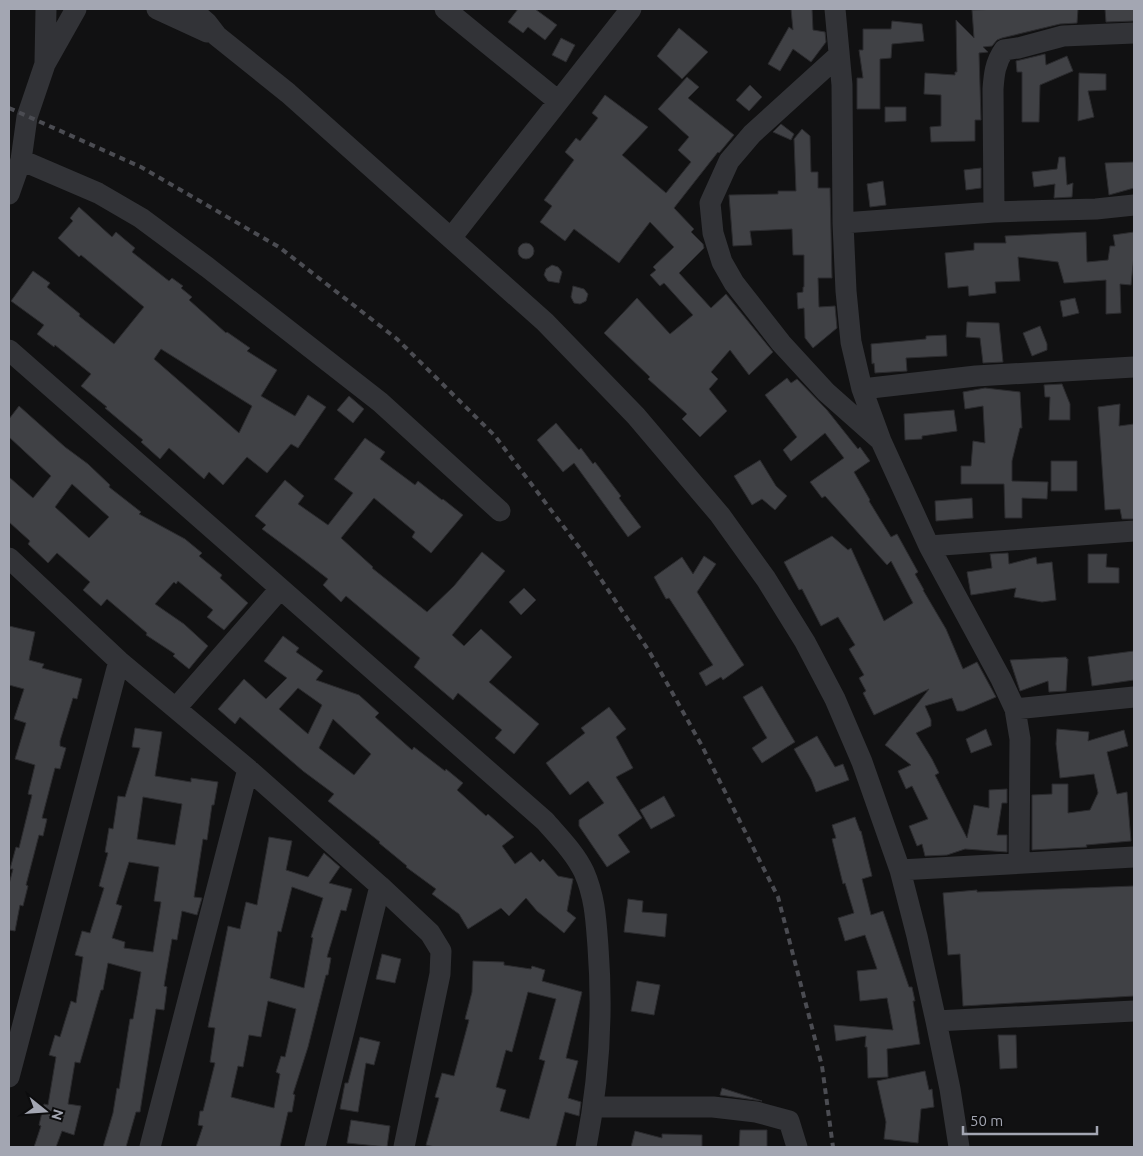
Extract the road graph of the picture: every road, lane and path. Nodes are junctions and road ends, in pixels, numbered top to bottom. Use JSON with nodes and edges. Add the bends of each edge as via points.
{"nodes":[{"id":1,"x":46,"y":9,"type":"edge"},
{"id":2,"x":76,"y":9,"type":"edge"},
{"id":3,"x":157,"y":9,"type":"edge"},
{"id":4,"x":191,"y":9,"type":"edge"},
{"id":5,"x":445,"y":9,"type":"edge"},
{"id":6,"x":631,"y":9,"type":"edge"},
{"id":7,"x":835,"y":9,"type":"edge"},
{"id":8,"x":1134,"y":33,"type":"edge"},
{"id":9,"x":217,"y":36,"type":"junction"},
{"id":10,"x":839,"y":55,"type":"junction"},
{"id":11,"x":45,"y":64,"type":"junction"},
{"id":12,"x":558,"y":101,"type":"junction"},
{"id":13,"x":20,"y":160,"type":"junction"},
{"id":14,"x":9,"y":194,"type":"edge"},
{"id":15,"x":1134,"y":205,"type":"edge"},
{"id":16,"x":994,"y":212,"type":"junction"},
{"id":17,"x":843,"y":223,"type":"junction"},
{"id":18,"x":451,"y":238,"type":"junction"},
{"id":19,"x":9,"y":350,"type":"edge"},
{"id":20,"x":1134,"y":367,"type":"edge"},
{"id":21,"x":862,"y":389,"type":"junction"},
{"id":22,"x":881,"y":441,"type":"junction"},
{"id":23,"x":500,"y":511,"type":"dead end"},
{"id":24,"x":1134,"y":531,"type":"edge"},
{"id":25,"x":928,"y":546,"type":"junction"},
{"id":26,"x":9,"y":558,"type":"edge"},
{"id":27,"x":280,"y":589,"type":"junction"},
{"id":28,"x":119,"y":661,"type":"junction"},
{"id":29,"x":1134,"y":697,"type":"edge"},
{"id":30,"x":176,"y":708,"type":"junction"},
{"id":31,"x":1014,"y":709,"type":"junction"},
{"id":32,"x":248,"y":769,"type":"junction"},
{"id":33,"x":1134,"y":856,"type":"edge"},
{"id":34,"x":1019,"y":863,"type":"junction"},
{"id":35,"x":900,"y":870,"type":"junction"},
{"id":36,"x":380,"y":886,"type":"junction"},
{"id":37,"x":1134,"y":1011,"type":"edge"},
{"id":38,"x":936,"y":1021,"type":"junction"},
{"id":39,"x":9,"y":1077,"type":"edge"},
{"id":40,"x":594,"y":1107,"type":"junction"},
{"id":41,"x":150,"y":1147,"type":"edge"},
{"id":42,"x":315,"y":1147,"type":"edge"},
{"id":43,"x":404,"y":1147,"type":"edge"},
{"id":44,"x":586,"y":1147,"type":"edge"},
{"id":45,"x":797,"y":1147,"type":"edge"},
{"id":46,"x":959,"y":1147,"type":"edge"}],
"edges":[{"from":1,"to":11,"type":"street"},
{"from":2,"to":11,"type":"street"},
{"from":3,"to":9,"type":"street"},
{"from":4,"to":9,"type":"street"},
{"from":5,"to":12,"type":"street"},
{"from":6,"to":12,"type":"street"},
{"from":7,"to":10,"type":"street"},
{"from":8,"to":16,"type":"street","via":[[1063,36],[1004,50],[994,71]]},
{"from":9,"to":18,"type":"street","via":[[288,93]]},
{"from":10,"to":17,"type":"street"},
{"from":10,"to":22,"type":"street","via":[[752,134],[729,161],[710,204],[713,233],[722,262],[734,283],[782,343],[826,392]]},
{"from":11,"to":13,"type":"street","via":[[27,117]]},
{"from":12,"to":18,"type":"street"},
{"from":13,"to":14,"type":"street"},
{"from":13,"to":23,"type":"street","via":[[98,193],[142,218],[380,402]]},
{"from":15,"to":16,"type":"street"},
{"from":16,"to":17,"type":"street"},
{"from":17,"to":21,"type":"street","via":[[851,342]]},
{"from":18,"to":35,"type":"street","via":[[545,322],[636,416],[720,515],[805,642],[835,699],[862,762]]},
{"from":19,"to":27,"type":"street"},
{"from":20,"to":21,"type":"street","via":[[976,376]]},
{"from":21,"to":22,"type":"street"},
{"from":22,"to":25,"type":"street"},
{"from":24,"to":25,"type":"street"},
{"from":25,"to":31,"type":"street","via":[[1001,679]]},
{"from":26,"to":28,"type":"street"},
{"from":27,"to":30,"type":"street"},
{"from":27,"to":40,"type":"street","via":[[545,821],[570,849],[584,872],[595,905],[600,974]]},
{"from":28,"to":30,"type":"street"},
{"from":28,"to":39,"type":"street"},
{"from":29,"to":31,"type":"street"},
{"from":30,"to":32,"type":"street"},
{"from":31,"to":34,"type":"street","via":[[1020,738]]},
{"from":32,"to":36,"type":"street"},
{"from":32,"to":41,"type":"street"},
{"from":33,"to":34,"type":"street"},
{"from":34,"to":35,"type":"street"},
{"from":35,"to":38,"type":"street"},
{"from":36,"to":42,"type":"street"},
{"from":36,"to":43,"type":"street","via":[[430,934],[442,951]]},
{"from":37,"to":38,"type":"street"},
{"from":38,"to":46,"type":"street"},
{"from":40,"to":44,"type":"street"},
{"from":40,"to":45,"type":"street","via":[[713,1107],[756,1112],[789,1121]]}]}
